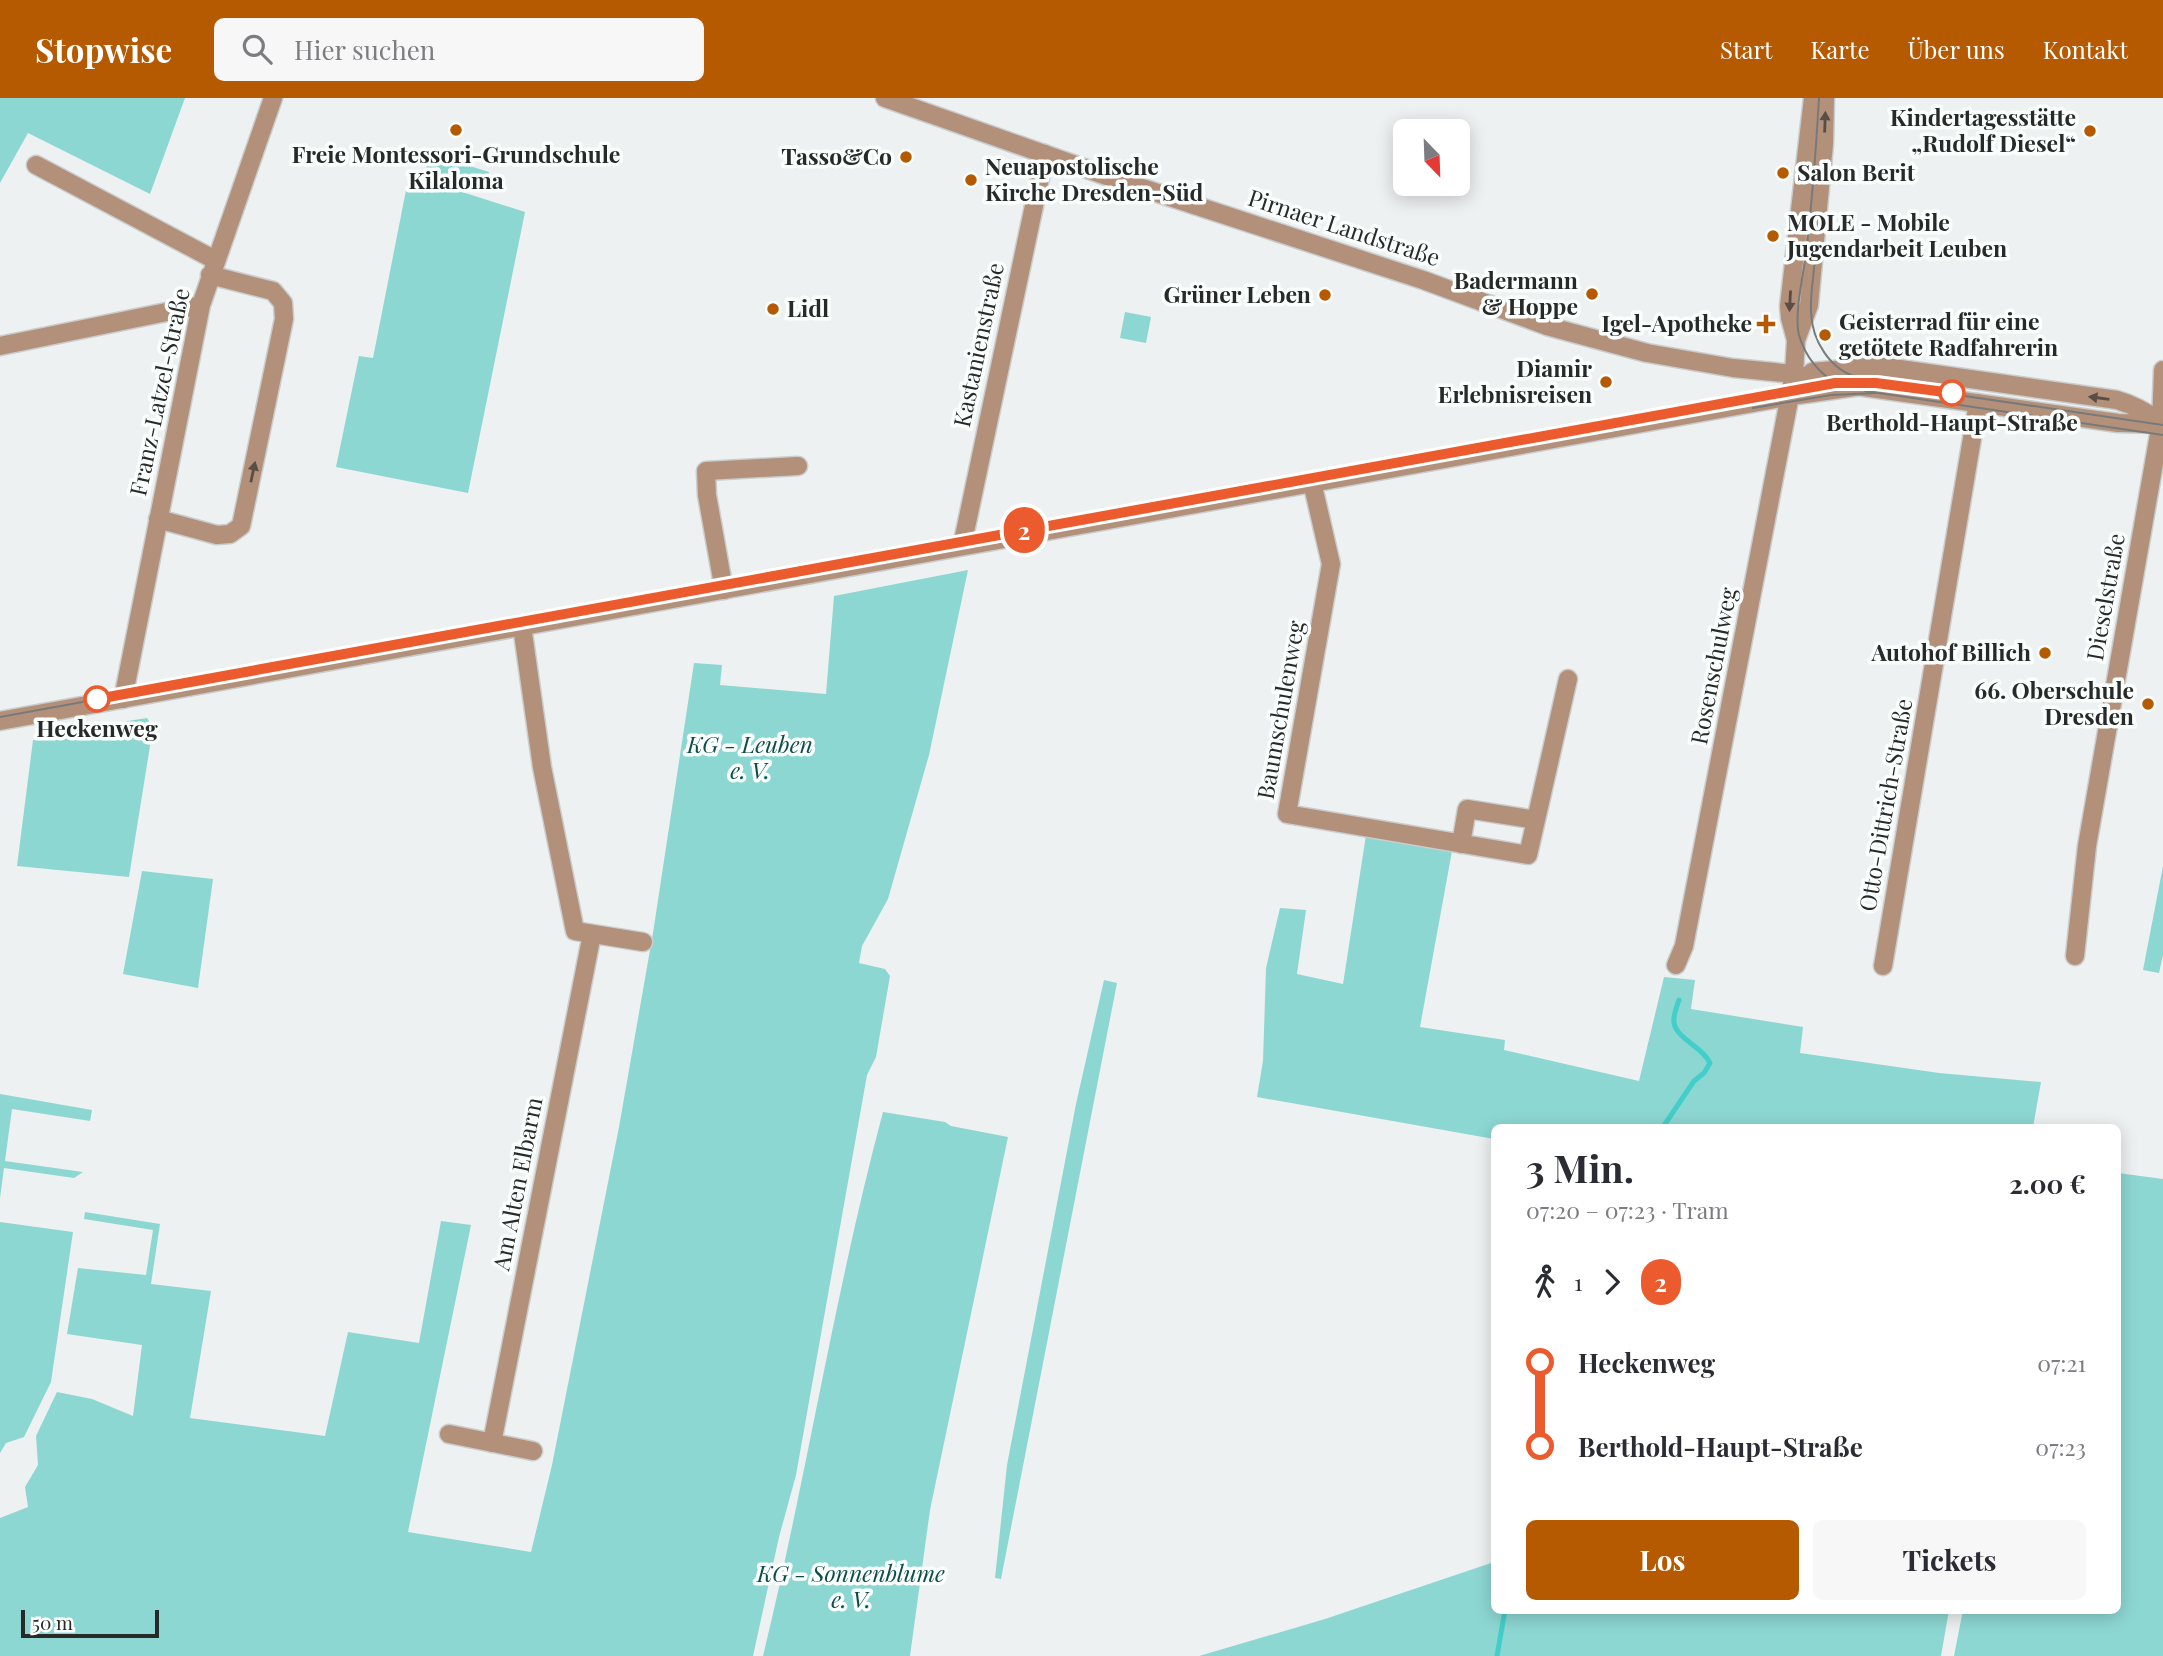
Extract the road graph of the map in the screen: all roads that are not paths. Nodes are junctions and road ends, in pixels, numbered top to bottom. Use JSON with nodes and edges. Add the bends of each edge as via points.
{"nodes":[{"id":1,"x":273,"y":98,"type":"edge"},
{"id":2,"x":885,"y":98,"type":"edge"},
{"id":3,"x":1813,"y":98,"type":"edge"},
{"id":4,"x":1825,"y":98,"type":"edge"},
{"id":5,"x":1045,"y":154,"type":"junction"},
{"id":6,"x":36,"y":165,"type":"dead end"},
{"id":7,"x":213,"y":268,"type":"junction"},
{"id":8,"x":201,"y":305,"type":"junction"},
{"id":9,"x":1796,"y":340,"type":"junction"},
{"id":10,"x":0,"y":346,"type":"edge"},
{"id":11,"x":2163,"y":370,"type":"edge"},
{"id":12,"x":1794,"y":374,"type":"junction"},
{"id":13,"x":1861,"y":386,"type":"junction"},
{"id":14,"x":1791,"y":396,"type":"junction"},
{"id":15,"x":1978,"y":403,"type":"junction"},
{"id":16,"x":2162,"y":423,"type":"edge"},
{"id":17,"x":798,"y":466,"type":"dead end"},
{"id":18,"x":1312,"y":482,"type":"junction"},
{"id":19,"x":158,"y":519,"type":"junction"},
{"id":20,"x":962,"y":546,"type":"junction"},
{"id":21,"x":723,"y":590,"type":"junction"},
{"id":22,"x":522,"y":626,"type":"junction"},
{"id":23,"x":1568,"y":679,"type":"dead end"},
{"id":24,"x":122,"y":699,"type":"junction"},
{"id":25,"x":0,"y":721,"type":"edge"},
{"id":26,"x":1536,"y":820,"type":"junction"},
{"id":27,"x":1461,"y":844,"type":"junction"},
{"id":28,"x":592,"y":934,"type":"junction"},
{"id":29,"x":643,"y":942,"type":"dead end"},
{"id":30,"x":2075,"y":956,"type":"dead end"},
{"id":31,"x":1676,"y":965,"type":"dead end"},
{"id":32,"x":1883,"y":966,"type":"dead end"},
{"id":33,"x":449,"y":1434,"type":"dead end"},
{"id":34,"x":492,"y":1443,"type":"junction"},
{"id":35,"x":533,"y":1451,"type":"dead end"}],
"edges":[{"from":1,"to":7,"type":"street","name":"Franz-Latzel-Straße"},
{"from":2,"to":5,"type":"street","name":"Pirnaer Landstraße"},
{"from":3,"to":9,"type":"street","one_way":true,"via":[[1789,306]]},
{"from":9,"to":4,"type":"street","one_way":true,"via":[[1809,304]]},
{"from":5,"to":12,"type":"street","name":"Pirnaer Landstraße","via":[[1547,326],[1647,353]]},
{"from":5,"to":20,"type":"street","name":"Kastanienstraße"},
{"from":6,"to":7,"type":"street"},
{"from":7,"to":8,"type":"street","name":"Franz-Latzel-Straße"},
{"from":19,"to":7,"type":"street","name":"Franz-Latzel-Straße","one_way":true,"via":[[217,535],[230,534],[241,526],[284,311],[273,291]]},
{"from":8,"to":10,"type":"street"},
{"from":8,"to":19,"type":"street","name":"Franz-Latzel-Straße"},
{"from":9,"to":12,"type":"street","name":"Rosenschulweg"},
{"from":11,"to":16,"type":"street","name":"Dieselstraße"},
{"from":12,"to":13,"type":"street","name":"Pirnaer Landstraße"},
{"from":12,"to":14,"type":"street","name":"Rosenschulweg"},
{"from":16,"to":12,"type":"street","name":"Pirnaer Landstraße","one_way":true,"via":[[2117,400],[1879,366]]},
{"from":13,"to":14,"type":"street"},
{"from":13,"to":15,"type":"street","name":"Pirnaer Landstraße"},
{"from":14,"to":18,"type":"street"},
{"from":14,"to":31,"type":"street","name":"Rosenschulweg","via":[[1684,946]]},
{"from":15,"to":16,"type":"street","name":"Pirnaer Landstraße","via":[[2118,423]]},
{"from":15,"to":32,"type":"street","name":"Otto-Dittrich-Straße"},
{"from":16,"to":30,"type":"street","name":"Dieselstraße","via":[[2087,846]]},
{"from":17,"to":21,"type":"street","via":[[705,471]]},
{"from":18,"to":20,"type":"street"},
{"from":18,"to":27,"type":"street","name":"Baumschulenweg","via":[[1331,564],[1287,814]]},
{"from":19,"to":24,"type":"street","name":"Franz-Latzel-Straße"},
{"from":20,"to":21,"type":"street"},
{"from":21,"to":22,"type":"street"},
{"from":22,"to":24,"type":"street"},
{"from":22,"to":28,"type":"street","via":[[542,766],[575,932]]},
{"from":23,"to":26,"type":"street","name":"Baumschulenweg"},
{"from":24,"to":25,"type":"street"},
{"from":26,"to":27,"type":"street","name":"Baumschulenweg","via":[[1528,855]]},
{"from":26,"to":27,"type":"street","via":[[1467,809]]},
{"from":28,"to":29,"type":"street"},
{"from":28,"to":34,"type":"street","name":"Am Alten Elbarm"},
{"from":33,"to":34,"type":"street"},
{"from":34,"to":35,"type":"street"}]}
